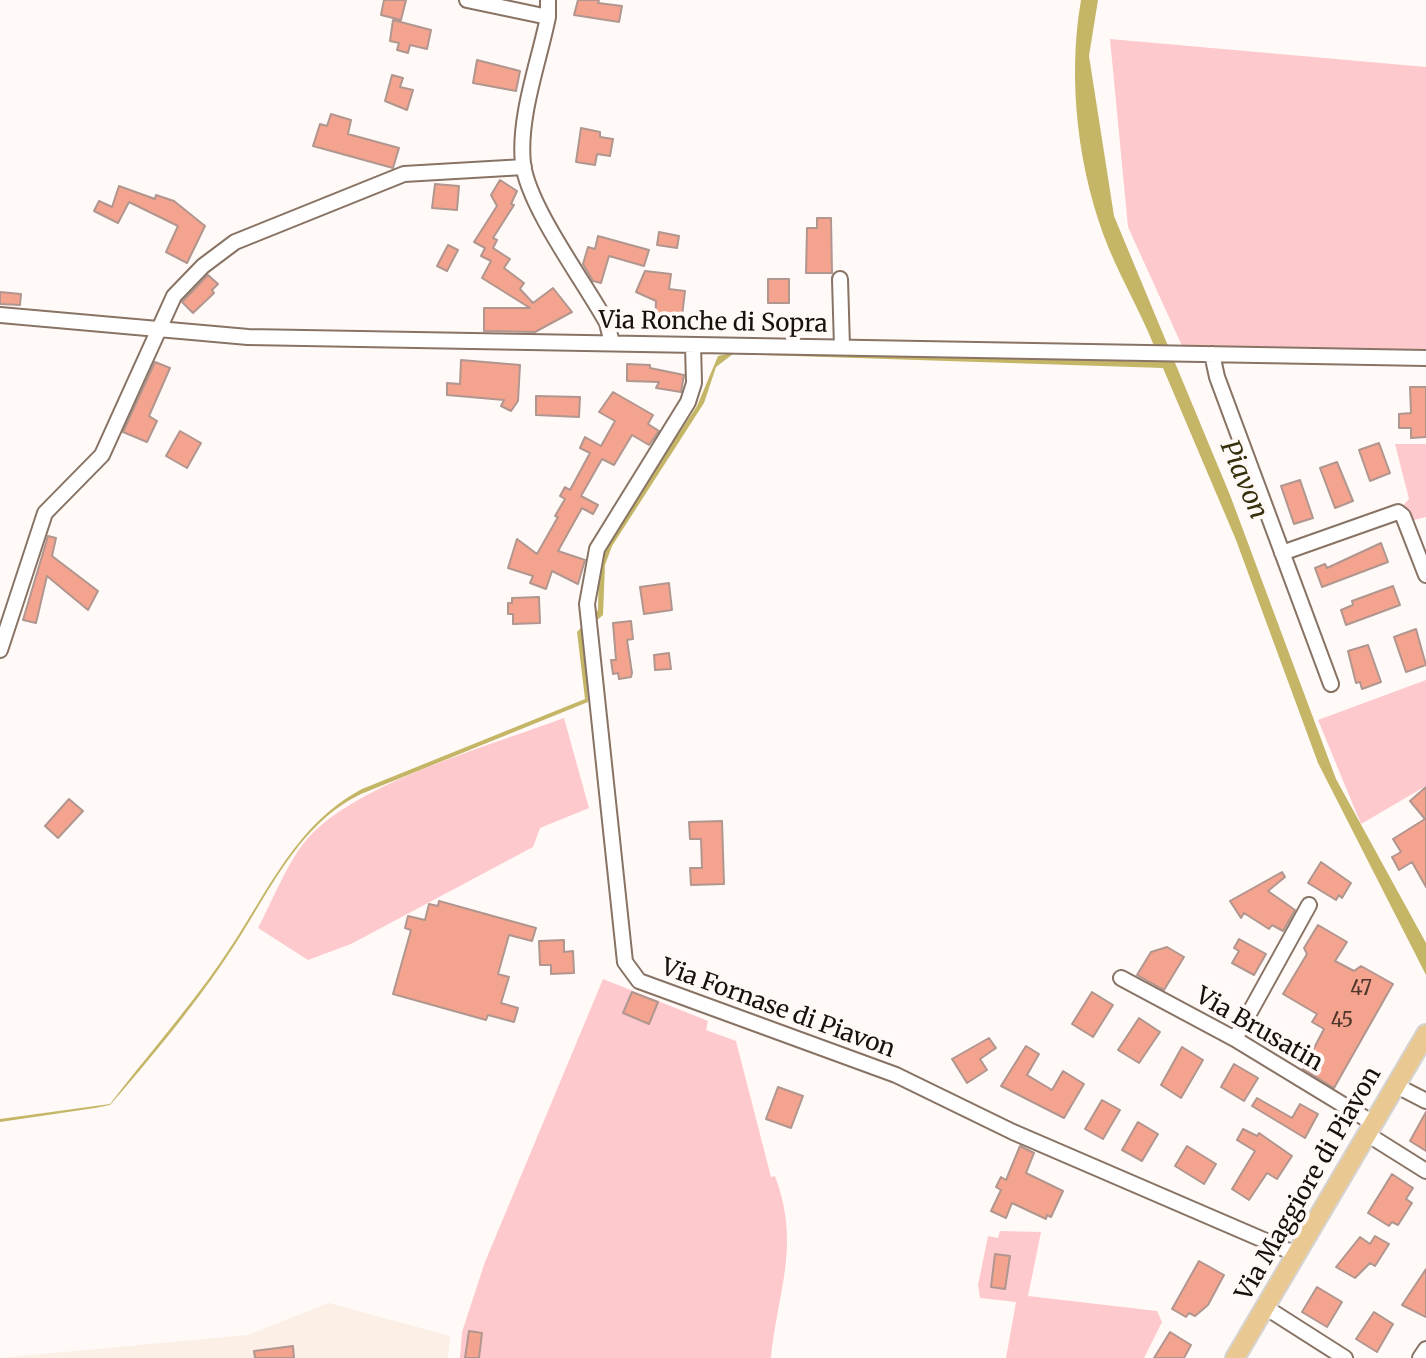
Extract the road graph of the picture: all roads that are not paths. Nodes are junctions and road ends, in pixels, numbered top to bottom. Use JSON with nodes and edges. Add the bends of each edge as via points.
{"nodes":[{"id":1,"x":467,"y":0,"type":"edge"},
{"id":2,"x":548,"y":0,"type":"edge"},
{"id":3,"x":548,"y":17,"type":"junction"},
{"id":4,"x":524,"y":167,"type":"junction"},
{"id":5,"x":840,"y":279,"type":"dead end"},
{"id":6,"x":0,"y":315,"type":"edge"},
{"id":7,"x":157,"y":327,"type":"junction"},
{"id":8,"x":612,"y":343,"type":"junction"},
{"id":9,"x":693,"y":345,"type":"junction"},
{"id":10,"x":842,"y":347,"type":"junction"},
{"id":11,"x":1212,"y":354,"type":"junction"},
{"id":12,"x":1426,"y":358,"type":"edge"},
{"id":13,"x":1282,"y":553,"type":"junction"},
{"id":14,"x":1426,"y":575,"type":"edge"},
{"id":15,"x":0,"y":650,"type":"edge"},
{"id":16,"x":1331,"y":684,"type":"dead end"},
{"id":17,"x":1309,"y":905,"type":"dead end"},
{"id":18,"x":1121,"y":978,"type":"dead end"},
{"id":19,"x":1235,"y":1039,"type":"junction"},
{"id":20,"x":1423,"y":1045,"type":"edge"},
{"id":21,"x":1395,"y":1085,"type":"junction"},
{"id":22,"x":1424,"y":1098,"type":"edge"},
{"id":23,"x":1370,"y":1128,"type":"junction"},
{"id":24,"x":1426,"y":1171,"type":"edge"},
{"id":25,"x":1296,"y":1254,"type":"junction"},
{"id":26,"x":1265,"y":1307,"type":"junction"},
{"id":27,"x":1426,"y":1349,"type":"edge"},
{"id":28,"x":1235,"y":1358,"type":"edge"},
{"id":29,"x":1345,"y":1358,"type":"edge"},
{"id":30,"x":1420,"y":1358,"type":"edge"}],
"edges":[{"from":1,"to":3,"type":"street"},
{"from":2,"to":3,"type":"street"},
{"from":3,"to":4,"type":"street","via":[[523,141]]},
{"from":4,"to":7,"type":"street","via":[[409,173],[235,242],[188,280]]},
{"from":4,"to":8,"type":"street","via":[[535,199],[607,323]]},
{"from":5,"to":10,"type":"street"},
{"from":6,"to":7,"type":"street","name":"Via Ronche di Sopra"},
{"from":7,"to":8,"type":"street","name":"Via Ronche di Sopra","via":[[248,337]]},
{"from":7,"to":15,"type":"street","via":[[102,455],[45,513]]},
{"from":8,"to":9,"type":"street","name":"Via Ronche di Sopra"},
{"from":9,"to":10,"type":"street","name":"Via Ronche di Sopra"},
{"from":9,"to":25,"type":"street","name":"Via Fornase di Piavon","via":[[694,383],[688,402],[597,549],[587,604],[625,962],[631,974],[721,1013],[896,1075],[1013,1132]]},
{"from":10,"to":11,"type":"street","name":"Via Ronche di Sopra"},
{"from":11,"to":12,"type":"street","name":"Via Ronche di Sopra"},
{"from":11,"to":13,"type":"street"},
{"from":13,"to":14,"type":"street","via":[[1398,512]]},
{"from":13,"to":16,"type":"street"},
{"from":17,"to":19,"type":"street"},
{"from":18,"to":19,"type":"street","name":"Via Brusatin"},
{"from":19,"to":23,"type":"street","name":"Via Brusatin"},
{"from":20,"to":21,"type":"main road","name":"Via Maggiore di Piavon"},
{"from":21,"to":22,"type":"street"},
{"from":21,"to":23,"type":"main road","name":"Via Maggiore di Piavon"},
{"from":23,"to":24,"type":"street","name":"Via Brusatin"},
{"from":23,"to":25,"type":"main road","name":"Via Maggiore di Piavon"},
{"from":25,"to":26,"type":"main road","name":"Via Maggiore di Piavon"},
{"from":26,"to":28,"type":"main road","name":"Via Maggiore di Piavon"},
{"from":26,"to":29,"type":"street"},
{"from":27,"to":30,"type":"street"}]}
